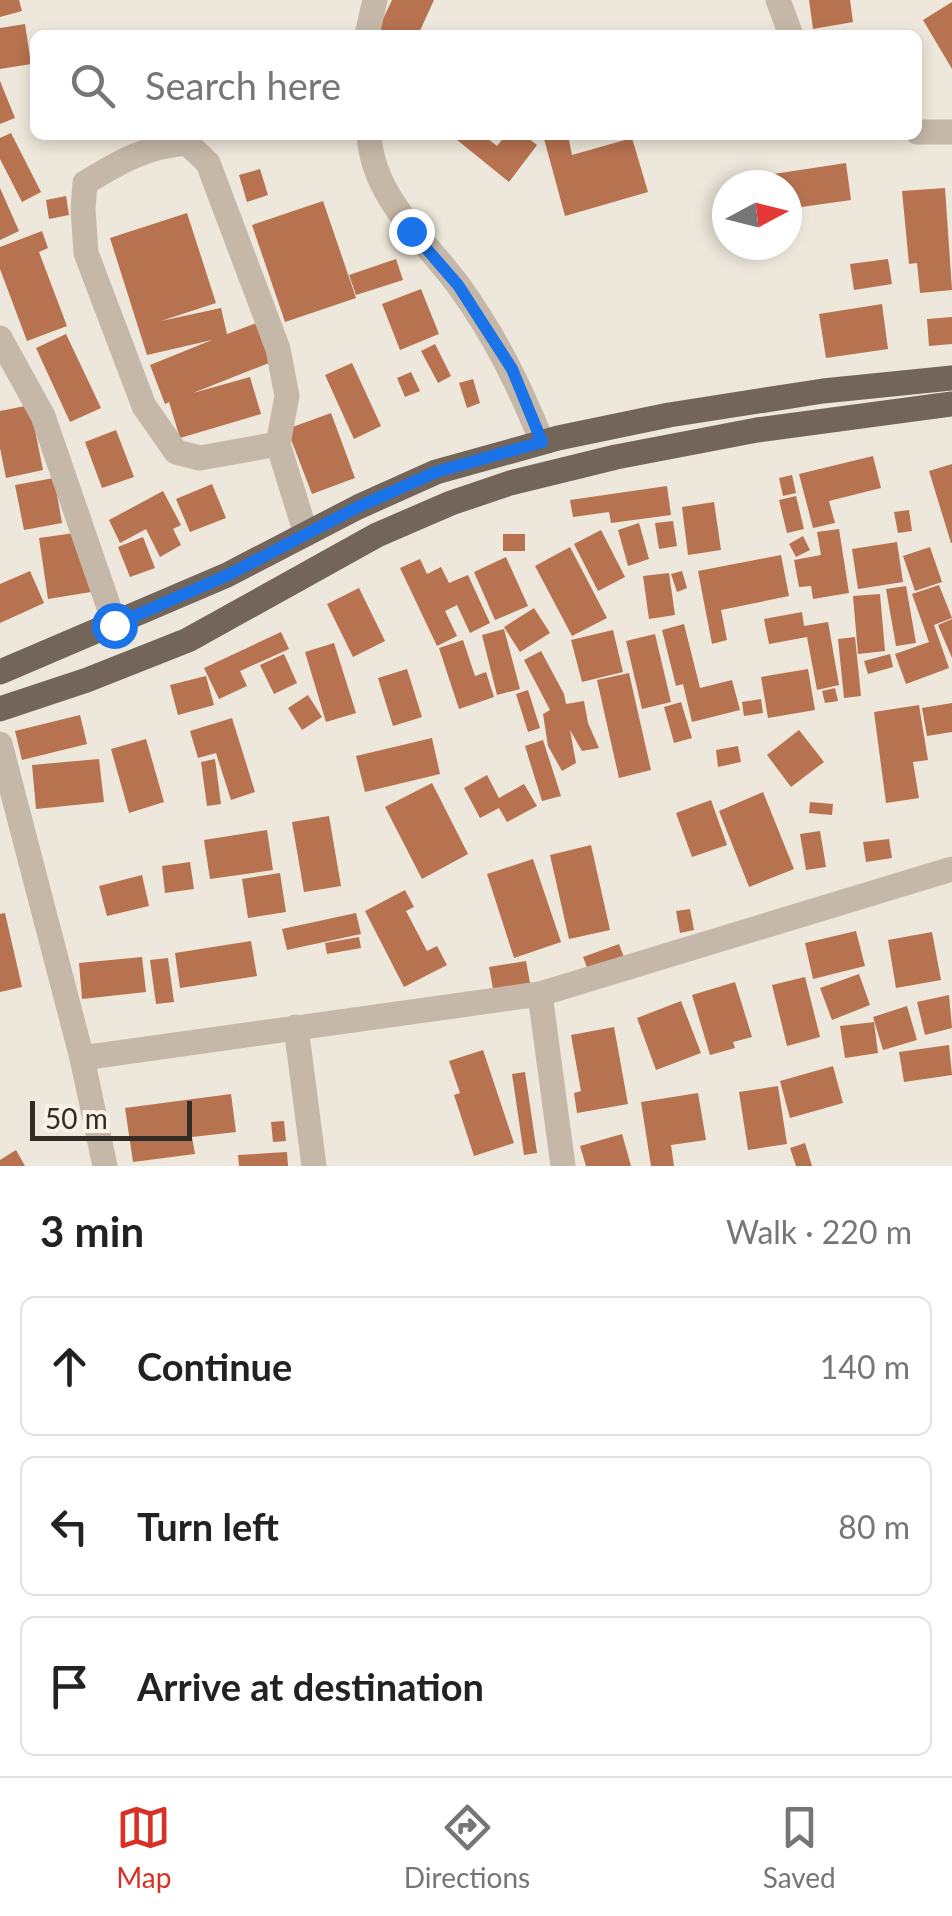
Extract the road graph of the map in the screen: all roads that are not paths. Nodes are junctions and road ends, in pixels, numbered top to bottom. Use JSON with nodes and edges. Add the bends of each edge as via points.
{"nodes":[{"id":1,"x":375,"y":0,"type":"edge"},
{"id":2,"x":778,"y":0,"type":"edge"},
{"id":3,"x":369,"y":30,"type":"edge"},
{"id":4,"x":789,"y":30,"type":"edge"},
{"id":5,"x":922,"y":132,"type":"edge"},
{"id":6,"x":952,"y":132,"type":"edge"},
{"id":7,"x":369,"y":140,"type":"edge"},
{"id":8,"x":0,"y":338,"type":"edge"},
{"id":9,"x":952,"y":378,"type":"edge"},
{"id":10,"x":952,"y":404,"type":"edge"},
{"id":11,"x":542,"y":442,"type":"junction"},
{"id":12,"x":278,"y":444,"type":"junction"},
{"id":13,"x":306,"y":534,"type":"junction"},
{"id":14,"x":114,"y":625,"type":"junction"},
{"id":15,"x":0,"y":672,"type":"edge"},
{"id":16,"x":0,"y":709,"type":"edge"},
{"id":17,"x":0,"y":744,"type":"edge"},
{"id":18,"x":952,"y":869,"type":"edge"},
{"id":19,"x":540,"y":994,"type":"junction"},
{"id":20,"x":296,"y":1027,"type":"junction"},
{"id":21,"x":82,"y":1058,"type":"junction"},
{"id":22,"x":105,"y":1166,"type":"edge"},
{"id":23,"x":314,"y":1166,"type":"edge"},
{"id":24,"x":563,"y":1166,"type":"edge"}],
"edges":[{"from":1,"to":3,"type":"street"},
{"from":2,"to":4,"type":"street"},
{"from":5,"to":6,"type":"street"},
{"from":7,"to":11,"type":"street","via":[[389,197],[512,369]]},
{"from":8,"to":14,"type":"street","via":[[43,416]]},
{"from":9,"to":11,"type":"main road","via":[[669,415]]},
{"from":10,"to":16,"type":"main road","via":[[757,430],[510,483],[378,535],[188,640]]},
{"from":11,"to":13,"type":"main road","via":[[436,472]]},
{"from":12,"to":12,"type":"street","via":[[287,396],[278,349],[208,162],[187,142],[131,154],[85,183],[83,209],[86,253],[144,406],[176,452],[200,458]]},
{"from":12,"to":13,"type":"street"},
{"from":13,"to":14,"type":"main road"},
{"from":14,"to":15,"type":"main road"},
{"from":17,"to":21,"type":"street"},
{"from":18,"to":19,"type":"street"},
{"from":19,"to":20,"type":"street"},
{"from":19,"to":24,"type":"street"},
{"from":20,"to":21,"type":"street"},
{"from":20,"to":23,"type":"street"},
{"from":21,"to":22,"type":"street"}]}
